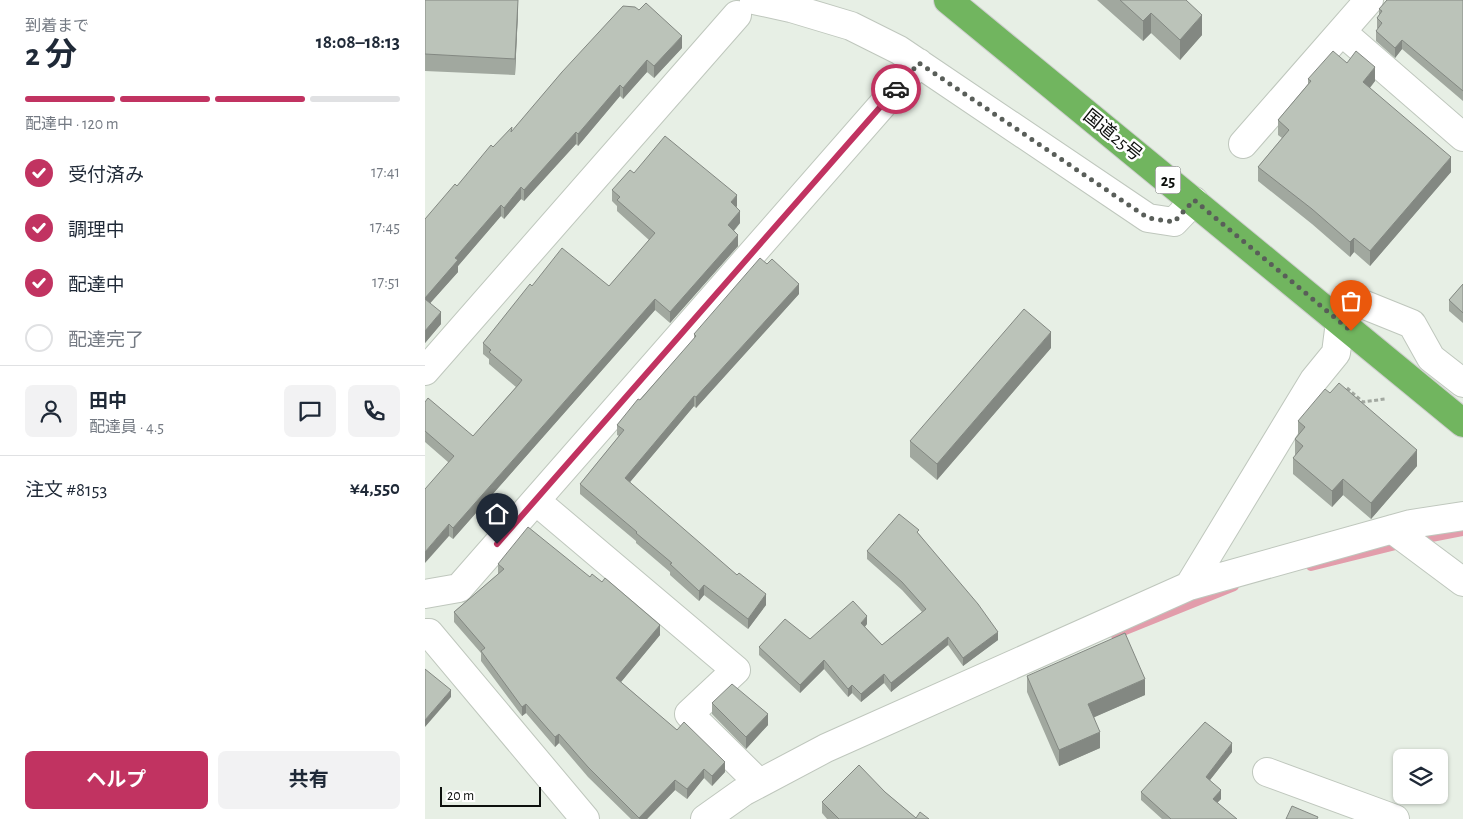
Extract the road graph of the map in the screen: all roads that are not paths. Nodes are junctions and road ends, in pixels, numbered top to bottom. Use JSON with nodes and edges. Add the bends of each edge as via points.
{"nodes":[{"id":1,"x":948,"y":0,"type":"edge"},
{"id":2,"x":1369,"y":0,"type":"edge"},
{"id":3,"x":746,"y":8,"type":"edge"},
{"id":4,"x":1342,"y":32,"type":"junction"},
{"id":5,"x":919,"y":63,"type":"junction"},
{"id":6,"x":1463,"y":137,"type":"edge"},
{"id":7,"x":1243,"y":144,"type":"dead end"},
{"id":8,"x":1194,"y":200,"type":"junction"},
{"id":9,"x":1339,"y":322,"type":"junction"},
{"id":10,"x":425,"y":371,"type":"edge"},
{"id":11,"x":1463,"y":383,"type":"edge"},
{"id":12,"x":1463,"y":423,"type":"edge"},
{"id":13,"x":535,"y":501,"type":"junction"},
{"id":14,"x":1463,"y":516,"type":"edge"},
{"id":15,"x":1404,"y":538,"type":"junction"},
{"id":16,"x":1463,"y":582,"type":"edge"},
{"id":17,"x":1189,"y":586,"type":"junction"},
{"id":18,"x":425,"y":594,"type":"edge"},
{"id":19,"x":425,"y":633,"type":"edge"},
{"id":20,"x":1267,"y":772,"type":"dead end"},
{"id":21,"x":759,"y":784,"type":"junction"},
{"id":22,"x":585,"y":819,"type":"edge"},
{"id":23,"x":705,"y":819,"type":"edge"},
{"id":24,"x":1395,"y":819,"type":"edge"}],
"edges":[{"from":1,"to":8,"type":"highway","name":"国道25号","number":"25"},
{"from":2,"to":4,"type":"street"},
{"from":3,"to":5,"type":"street","via":[[791,8],[851,26]]},
{"from":3,"to":10,"type":"street"},
{"from":4,"to":6,"type":"street"},
{"from":4,"to":7,"type":"street"},
{"from":5,"to":8,"type":"street","via":[[1148,218],[1174,222]]},
{"from":5,"to":13,"type":"street"},
{"from":8,"to":9,"type":"highway","name":"国道25号","number":"25"},
{"from":9,"to":11,"type":"street","via":[[1355,300],[1412,324],[1431,358]]},
{"from":9,"to":12,"type":"highway","name":"国道25号","number":"25"},
{"from":9,"to":17,"type":"street","via":[[1336,353],[1314,380]]},
{"from":13,"to":18,"type":"street","via":[[459,588]]},
{"from":13,"to":21,"type":"street","via":[[736,670],[689,714]]},
{"from":14,"to":15,"type":"street","via":[[1411,524]]},
{"from":15,"to":16,"type":"street"},
{"from":15,"to":17,"type":"street"},
{"from":17,"to":21,"type":"street","via":[[826,748]]},
{"from":19,"to":22,"type":"street","via":[[429,633]]},
{"from":20,"to":24,"type":"street"},
{"from":21,"to":23,"type":"street"}]}
